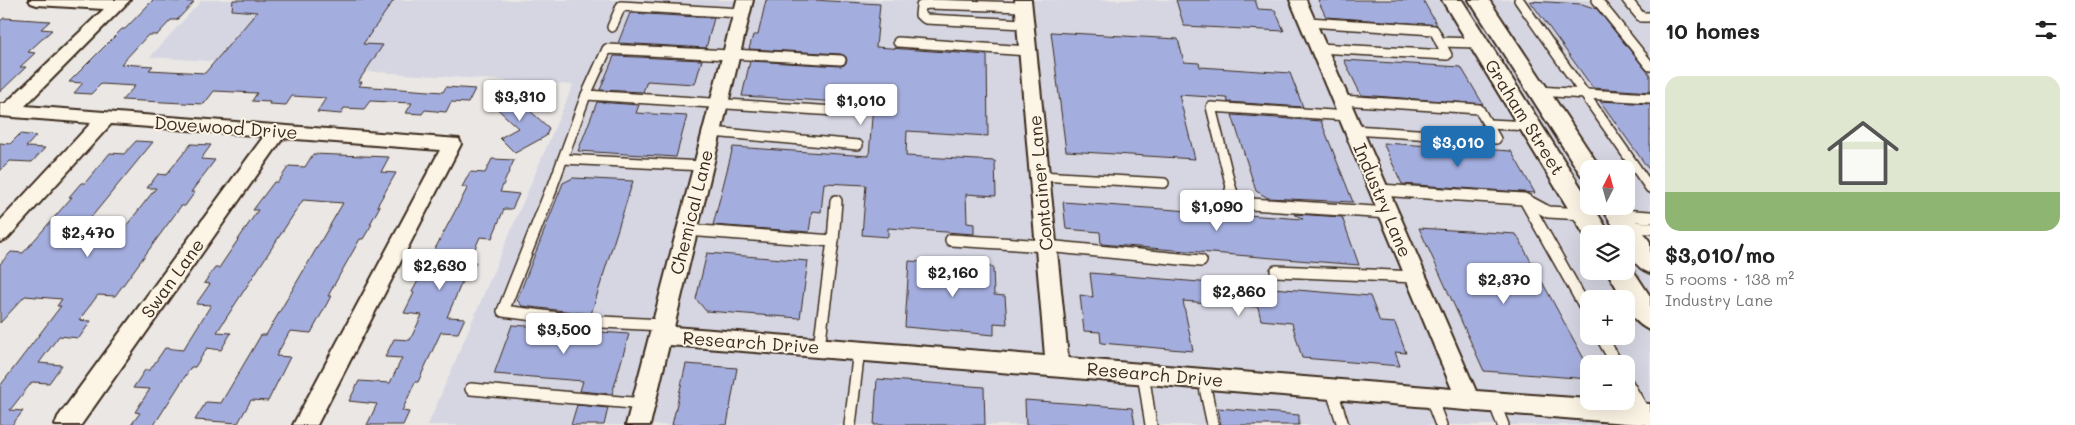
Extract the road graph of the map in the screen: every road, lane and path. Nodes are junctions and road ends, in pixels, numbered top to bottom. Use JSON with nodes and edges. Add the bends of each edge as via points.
{"nodes":[{"id":1,"x":37,"y":0,"type":"edge"},
{"id":2,"x":1298,"y":0,"type":"edge"},
{"id":3,"x":1452,"y":0,"type":"edge"},
{"id":4,"x":1479,"y":0,"type":"edge"},
{"id":5,"x":1519,"y":0,"type":"edge"},
{"id":6,"x":1597,"y":0,"type":"edge"},
{"id":7,"x":1627,"y":0,"type":"edge"},
{"id":8,"x":119,"y":2,"type":"edge"},
{"id":9,"x":743,"y":6,"type":"edge"},
{"id":10,"x":1024,"y":10,"type":"edge"},
{"id":11,"x":1650,"y":17,"type":"edge"},
{"id":12,"x":1308,"y":22,"type":"junction"},
{"id":13,"x":612,"y":27,"type":"dead end"},
{"id":14,"x":898,"y":42,"type":"dead end"},
{"id":15,"x":1440,"y":42,"type":"junction"},
{"id":16,"x":1479,"y":43,"type":"junction"},
{"id":17,"x":1318,"y":48,"type":"junction"},
{"id":18,"x":1028,"y":51,"type":"junction"},
{"id":19,"x":730,"y":54,"type":"junction"},
{"id":20,"x":841,"y":60,"type":"dead end"},
{"id":21,"x":1650,"y":66,"type":"edge"},
{"id":22,"x":1508,"y":89,"type":"junction"},
{"id":23,"x":1538,"y":91,"type":"junction"},
{"id":24,"x":1584,"y":94,"type":"junction"},
{"id":25,"x":586,"y":95,"type":"junction"},
{"id":26,"x":1650,"y":98,"type":"edge"},
{"id":27,"x":719,"y":104,"type":"junction"},
{"id":28,"x":4,"y":110,"type":"edge"},
{"id":29,"x":835,"y":111,"type":"dead end"},
{"id":30,"x":1347,"y":115,"type":"junction"},
{"id":31,"x":106,"y":118,"type":"junction"},
{"id":32,"x":1488,"y":124,"type":"junction"},
{"id":33,"x":1531,"y":126,"type":"junction"},
{"id":34,"x":278,"y":131,"type":"junction"},
{"id":35,"x":712,"y":132,"type":"junction"},
{"id":36,"x":858,"y":144,"type":"dead end"},
{"id":37,"x":563,"y":159,"type":"junction"},
{"id":38,"x":1583,"y":160,"type":"edge"},
{"id":39,"x":703,"y":166,"type":"junction"},
{"id":40,"x":1040,"y":176,"type":"junction"},
{"id":41,"x":1164,"y":183,"type":"dead end"},
{"id":42,"x":1650,"y":188,"type":"edge"},
{"id":43,"x":1379,"y":190,"type":"junction"},
{"id":44,"x":1524,"y":199,"type":"junction"},
{"id":45,"x":836,"y":201,"type":"dead end"},
{"id":46,"x":1389,"y":213,"type":"junction"},
{"id":47,"x":1650,"y":217,"type":"edge"},
{"id":48,"x":1627,"y":219,"type":"edge"},
{"id":49,"x":1591,"y":224,"type":"edge"},
{"id":50,"x":687,"y":230,"type":"junction"},
{"id":51,"x":0,"y":234,"type":"edge"},
{"id":52,"x":951,"y":240,"type":"dead end"},
{"id":53,"x":833,"y":241,"type":"junction"},
{"id":54,"x":1046,"y":246,"type":"junction"},
{"id":55,"x":1201,"y":261,"type":"dead end"},
{"id":56,"x":1650,"y":263,"type":"edge"},
{"id":57,"x":1276,"y":271,"type":"dead end"},
{"id":58,"x":1416,"y":277,"type":"junction"},
{"id":59,"x":1626,"y":280,"type":"edge"},
{"id":60,"x":1580,"y":298,"type":"edge"},
{"id":61,"x":1650,"y":319,"type":"edge"},
{"id":62,"x":661,"y":330,"type":"junction"},
{"id":63,"x":819,"y":347,"type":"junction"},
{"id":64,"x":860,"y":350,"type":"junction"},
{"id":65,"x":1057,"y":366,"type":"junction"},
{"id":66,"x":1143,"y":373,"type":"junction"},
{"id":67,"x":1203,"y":378,"type":"junction"},
{"id":68,"x":1331,"y":388,"type":"junction"},
{"id":69,"x":471,"y":389,"type":"dead end"},
{"id":70,"x":1430,"y":396,"type":"junction"},
{"id":71,"x":1635,"y":396,"type":"edge"},
{"id":72,"x":1468,"y":399,"type":"junction"},
{"id":73,"x":1494,"y":402,"type":"junction"},
{"id":74,"x":644,"y":404,"type":"junction"},
{"id":75,"x":1648,"y":417,"type":"edge"},
{"id":76,"x":67,"y":425,"type":"edge"},
{"id":77,"x":305,"y":425,"type":"edge"},
{"id":78,"x":638,"y":425,"type":"edge"},
{"id":79,"x":850,"y":425,"type":"edge"},
{"id":80,"x":1151,"y":425,"type":"edge"},
{"id":81,"x":1213,"y":425,"type":"edge"},
{"id":82,"x":1342,"y":425,"type":"edge"},
{"id":83,"x":1441,"y":425,"type":"edge"},
{"id":84,"x":1503,"y":425,"type":"edge"}],
"edges":[{"from":1,"to":8,"type":"street"},
{"from":2,"to":12,"type":"street","name":"Industry Lane"},
{"from":3,"to":16,"type":"street","name":"Graham Street"},
{"from":4,"to":23,"type":"street","name":"Graham Street"},
{"from":5,"to":24,"type":"lane"},
{"from":6,"to":21,"type":"lane"},
{"from":7,"to":11,"type":"lane","via":[[1641,17]]},
{"from":8,"to":28,"type":"street"},
{"from":9,"to":13,"type":"lane","via":[[621,6]]},
{"from":9,"to":19,"type":"street","name":"Chemical Lane"},
{"from":10,"to":10,"type":"lane","via":[[928,4],[921,6],[920,15],[926,19]]},
{"from":10,"to":18,"type":"street","name":"Container Lane"},
{"from":12,"to":15,"type":"lane","via":[[1434,30]]},
{"from":12,"to":17,"type":"street","name":"Industry Lane"},
{"from":14,"to":18,"type":"lane"},
{"from":15,"to":16,"type":"lane"},
{"from":15,"to":17,"type":"lane","via":[[1448,55]]},
{"from":16,"to":22,"type":"street","name":"Graham Street"},
{"from":17,"to":30,"type":"street","name":"Industry Lane"},
{"from":18,"to":40,"type":"street","name":"Container Lane"},
{"from":19,"to":20,"type":"lane"},
{"from":19,"to":25,"type":"lane","via":[[607,49]]},
{"from":19,"to":27,"type":"street","name":"Chemical Lane"},
{"from":22,"to":23,"type":"street"},
{"from":22,"to":33,"type":"street","name":"Graham Street"},
{"from":23,"to":24,"type":"lane"},
{"from":23,"to":38,"type":"street","name":"Graham Street"},
{"from":24,"to":26,"type":"lane"},
{"from":24,"to":42,"type":"lane"},
{"from":25,"to":27,"type":"lane"},
{"from":25,"to":37,"type":"lane"},
{"from":27,"to":29,"type":"lane"},
{"from":27,"to":35,"type":"street","name":"Chemical Lane"},
{"from":28,"to":31,"type":"street","name":"Dovewood Drive"},
{"from":30,"to":32,"type":"lane","via":[[1479,109]]},
{"from":30,"to":32,"type":"lane","via":[[1496,139]]},
{"from":30,"to":43,"type":"street","name":"Industry Lane"},
{"from":30,"to":46,"type":"lane","via":[[1211,107],[1235,203]]},
{"from":31,"to":34,"type":"street","name":"Dovewood Drive"},
{"from":31,"to":51,"type":"street"},
{"from":32,"to":33,"type":"lane"},
{"from":33,"to":49,"type":"street","name":"Graham Street"},
{"from":34,"to":76,"type":"street","name":"Swan Lane"},
{"from":34,"to":77,"type":"street","name":"Dovewood Drive","via":[[452,144]]},
{"from":35,"to":36,"type":"lane"},
{"from":35,"to":39,"type":"street","name":"Chemical Lane"},
{"from":37,"to":39,"type":"lane"},
{"from":37,"to":62,"type":"lane","via":[[503,311]]},
{"from":39,"to":50,"type":"street","name":"Chemical Lane"},
{"from":40,"to":41,"type":"lane"},
{"from":40,"to":54,"type":"street","name":"Container Lane"},
{"from":43,"to":44,"type":"lane"},
{"from":43,"to":46,"type":"street","name":"Industry Lane"},
{"from":44,"to":49,"type":"lane","via":[[1548,212]]},
{"from":44,"to":60,"type":"lane"},
{"from":45,"to":53,"type":"lane"},
{"from":46,"to":58,"type":"street","name":"Industry Lane"},
{"from":47,"to":48,"type":"lane"},
{"from":48,"to":56,"type":"street"},
{"from":50,"to":53,"type":"lane"},
{"from":50,"to":62,"type":"street","name":"Chemical Lane"},
{"from":52,"to":54,"type":"lane"},
{"from":53,"to":63,"type":"lane"},
{"from":54,"to":55,"type":"lane"},
{"from":54,"to":65,"type":"street","name":"Container Lane"},
{"from":57,"to":58,"type":"lane","via":[[1358,272]]},
{"from":58,"to":72,"type":"street","name":"Industry Lane"},
{"from":59,"to":61,"type":"street"},
{"from":62,"to":63,"type":"street","name":"Research Drive"},
{"from":62,"to":74,"type":"street","name":"Chemical Lane"},
{"from":63,"to":64,"type":"street","name":"Research Drive"},
{"from":64,"to":65,"type":"street","name":"Research Drive"},
{"from":64,"to":79,"type":"lane"},
{"from":65,"to":66,"type":"street","name":"Research Drive"},
{"from":66,"to":67,"type":"street","name":"Research Drive"},
{"from":66,"to":80,"type":"lane"},
{"from":67,"to":68,"type":"street","name":"Research Drive"},
{"from":67,"to":81,"type":"lane"},
{"from":68,"to":70,"type":"street","name":"Research Drive"},
{"from":68,"to":82,"type":"lane"},
{"from":69,"to":74,"type":"lane"},
{"from":70,"to":72,"type":"street","name":"Research Drive"},
{"from":70,"to":83,"type":"lane"},
{"from":71,"to":75,"type":"lane"},
{"from":72,"to":73,"type":"street","name":"Research Drive"},
{"from":73,"to":75,"type":"street","name":"Research Drive"},
{"from":73,"to":84,"type":"lane"},
{"from":74,"to":78,"type":"street","name":"Chemical Lane"}]}
